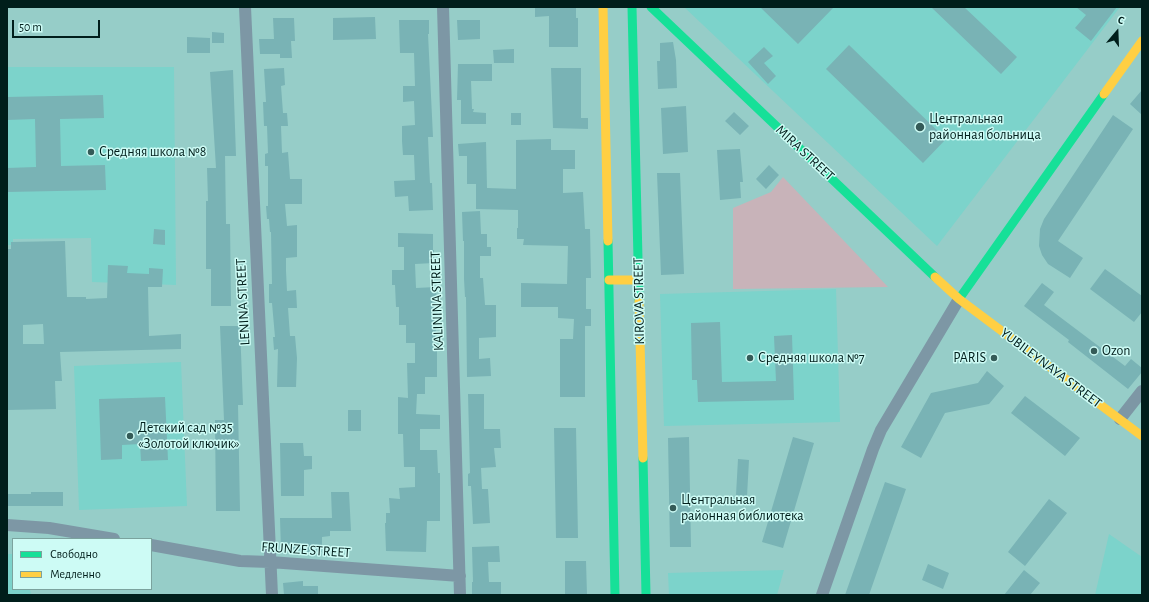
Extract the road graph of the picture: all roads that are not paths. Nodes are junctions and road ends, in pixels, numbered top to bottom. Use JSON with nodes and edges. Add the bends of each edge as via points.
{"nodes":[{"id":1,"x":245,"y":7,"type":"edge"},
{"id":2,"x":443,"y":7,"type":"edge"},
{"id":3,"x":603,"y":7,"type":"edge"},
{"id":4,"x":632,"y":7,"type":"edge"},
{"id":5,"x":651,"y":7,"type":"edge"},
{"id":6,"x":1142,"y":41,"type":"edge"},
{"id":7,"x":609,"y":280,"type":"junction"},
{"id":8,"x":638,"y":280,"type":"junction"},
{"id":9,"x":959,"y":299,"type":"junction"},
{"id":10,"x":1142,"y":391,"type":"edge"},
{"id":11,"x":1120,"y":419,"type":"junction"},
{"id":12,"x":1142,"y":435,"type":"edge"},
{"id":13,"x":7,"y":525,"type":"edge"},
{"id":14,"x":108,"y":538,"type":"edge"},
{"id":15,"x":152,"y":545,"type":"edge"},
{"id":16,"x":270,"y":562,"type":"junction"},
{"id":17,"x":460,"y":576,"type":"junction"},
{"id":18,"x":272,"y":595,"type":"edge"},
{"id":19,"x":460,"y":595,"type":"edge"},
{"id":20,"x":616,"y":595,"type":"edge"},
{"id":21,"x":646,"y":595,"type":"edge"},
{"id":22,"x":822,"y":595,"type":"edge"}],
"edges":[{"from":1,"to":16,"type":"street","name":"LENINA STREET"},
{"from":2,"to":17,"type":"street","name":"KALININA STREET"},
{"from":3,"to":7,"type":"street","name":"KIROVA STREET"},
{"from":4,"to":8,"type":"street","name":"KIROVA STREET"},
{"from":5,"to":9,"type":"street","name":"MIRA STREET"},
{"from":6,"to":9,"type":"street"},
{"from":7,"to":8,"type":"street"},
{"from":7,"to":20,"type":"street","name":"KIROVA STREET"},
{"from":8,"to":21,"type":"street","name":"KIROVA STREET"},
{"from":9,"to":11,"type":"street","name":"YUBILEYNAYA STREET"},
{"from":9,"to":22,"type":"street","via":[[872,450]]},
{"from":10,"to":11,"type":"street"},
{"from":11,"to":12,"type":"street","name":"YUBILEYNAYA STREET"},
{"from":13,"to":14,"type":"street","via":[[49,528]]},
{"from":15,"to":16,"type":"street","name":"FRUNZE STREET","via":[[240,561]]},
{"from":16,"to":17,"type":"street","name":"FRUNZE STREET"},
{"from":16,"to":18,"type":"street","name":"LENINA STREET"},
{"from":17,"to":19,"type":"street","name":"KALININA STREET"}]}
